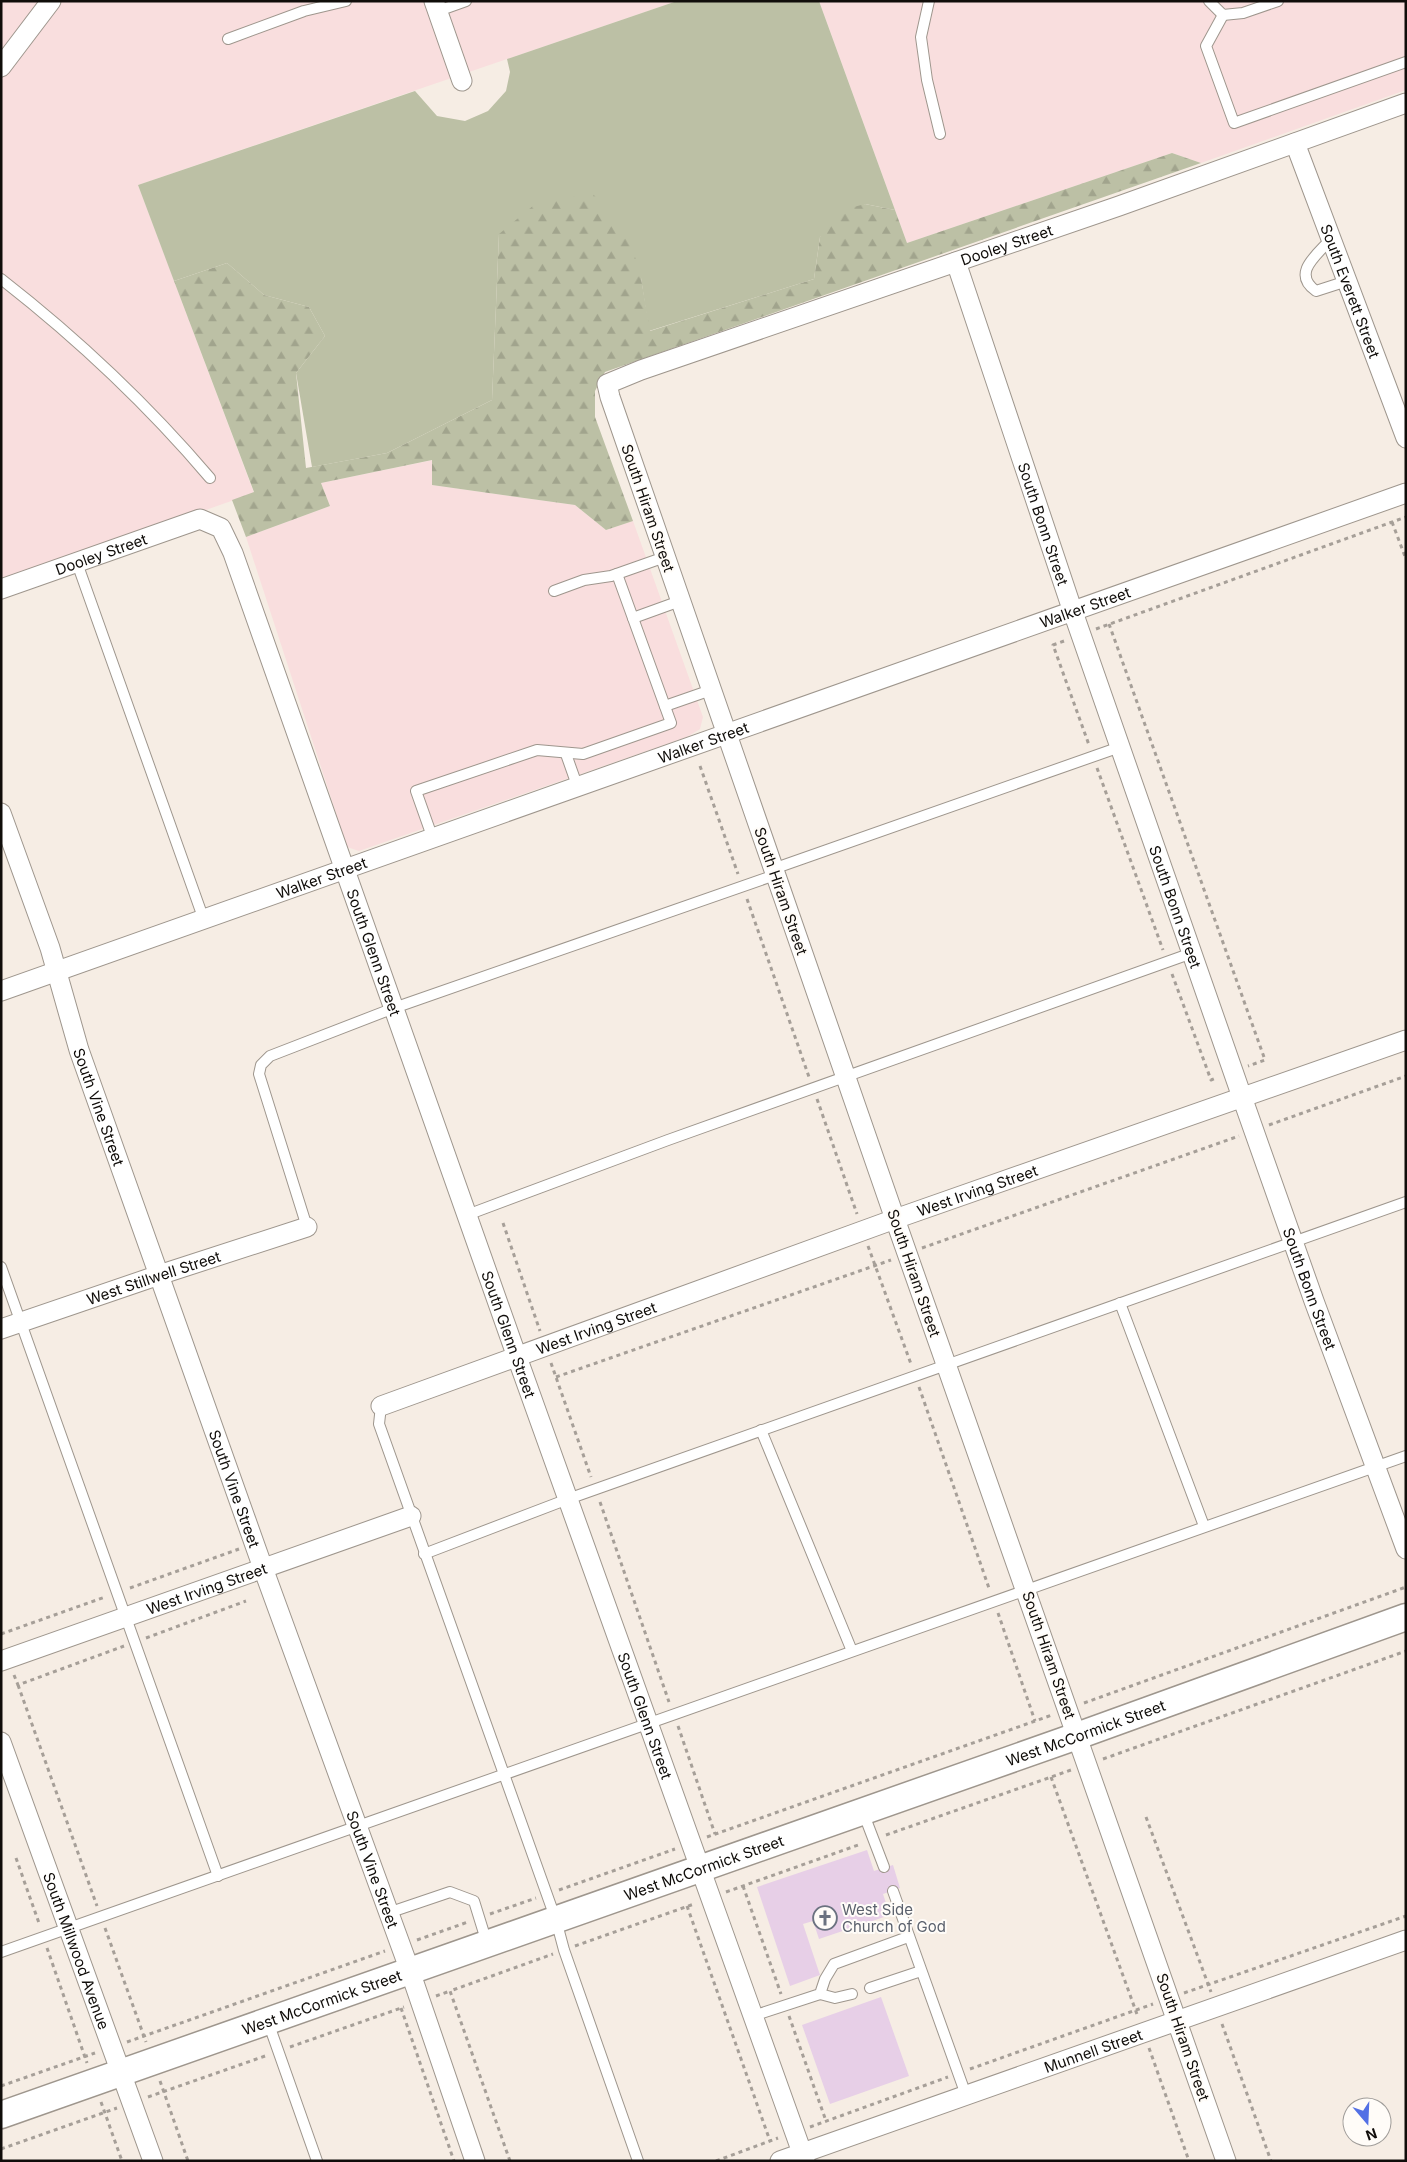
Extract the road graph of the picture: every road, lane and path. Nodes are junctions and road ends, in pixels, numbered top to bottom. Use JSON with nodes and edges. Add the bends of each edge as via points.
{"nodes":[{"id":1,"x":51,"y":1,"type":"edge"},
{"id":2,"x":346,"y":1,"type":"edge"},
{"id":3,"x":466,"y":1,"type":"edge"},
{"id":4,"x":929,"y":1,"type":"edge"},
{"id":5,"x":1209,"y":1,"type":"edge"},
{"id":6,"x":1278,"y":1,"type":"edge"},
{"id":7,"x":436,"y":6,"type":"edge"},
{"id":8,"x":1223,"y":15,"type":"junction"},
{"id":9,"x":228,"y":39,"type":"dead end"},
{"id":10,"x":1406,"y":62,"type":"edge"},
{"id":11,"x":1,"y":67,"type":"edge"},
{"id":12,"x":462,"y":81,"type":"dead end"},
{"id":13,"x":1406,"y":103,"type":"edge"},
{"id":14,"x":940,"y":134,"type":"dead end"},
{"id":15,"x":1295,"y":142,"type":"junction"},
{"id":16,"x":1331,"y":239,"type":"junction"},
{"id":17,"x":956,"y":262,"type":"junction"},
{"id":18,"x":1,"y":279,"type":"edge"},
{"id":19,"x":1347,"y":281,"type":"junction"},
{"id":20,"x":607,"y":384,"type":"joint"},
{"id":21,"x":1406,"y":438,"type":"edge"},
{"id":22,"x":210,"y":478,"type":"dead end"},
{"id":23,"x":1406,"y":493,"type":"edge"},
{"id":24,"x":1406,"y":517,"type":"edge"},
{"id":25,"x":200,"y":519,"type":"joint"},
{"id":26,"x":1392,"y":522,"type":"junction"},
{"id":27,"x":665,"y":557,"type":"junction"},
{"id":28,"x":1406,"y":559,"type":"edge"},
{"id":29,"x":77,"y":563,"type":"junction"},
{"id":30,"x":617,"y":574,"type":"junction"},
{"id":31,"x":1,"y":589,"type":"edge"},
{"id":32,"x":554,"y":591,"type":"dead end"},
{"id":33,"x":680,"y":601,"type":"junction"},
{"id":34,"x":1073,"y":612,"type":"junction"},
{"id":35,"x":633,"y":618,"type":"junction"},
{"id":36,"x":1109,"y":624,"type":"dead end"},
{"id":37,"x":711,"y":690,"type":"junction"},
{"id":38,"x":665,"y":706,"type":"junction"},
{"id":39,"x":727,"y":735,"type":"junction"},
{"id":40,"x":1120,"y":747,"type":"junction"},
{"id":41,"x":566,"y":754,"type":"junction"},
{"id":42,"x":578,"y":788,"type":"junction"},
{"id":43,"x":1,"y":813,"type":"edge"},
{"id":44,"x":433,"y":839,"type":"junction"},
{"id":45,"x":346,"y":870,"type":"junction"},
{"id":46,"x":774,"y":872,"type":"junction"},
{"id":47,"x":204,"y":920,"type":"junction"},
{"id":48,"x":1192,"y":953,"type":"junction"},
{"id":49,"x":57,"y":972,"type":"junction"},
{"id":50,"x":1,"y":991,"type":"edge"},
{"id":51,"x":394,"y":1008,"type":"junction"},
{"id":52,"x":1406,"y":1040,"type":"edge"},
{"id":53,"x":1406,"y":1076,"type":"edge"},
{"id":54,"x":846,"y":1077,"type":"junction"},
{"id":55,"x":1242,"y":1097,"type":"junction"},
{"id":56,"x":1254,"y":1131,"type":"junction"},
{"id":57,"x":1406,"y":1202,"type":"edge"},
{"id":58,"x":467,"y":1215,"type":"junction"},
{"id":59,"x":895,"y":1219,"type":"junction"},
{"id":60,"x":503,"y":1223,"type":"dead end"},
{"id":61,"x":307,"y":1226,"type":"joint"},
{"id":62,"x":1293,"y":1242,"type":"junction"},
{"id":63,"x":907,"y":1254,"type":"junction"},
{"id":64,"x":1,"y":1267,"type":"edge"},
{"id":65,"x":159,"y":1275,"type":"junction"},
{"id":66,"x":1120,"y":1303,"type":"junction"},
{"id":67,"x":21,"y":1322,"type":"junction"},
{"id":68,"x":1,"y":1329,"type":"edge"},
{"id":69,"x":546,"y":1347,"type":"junction"},
{"id":70,"x":517,"y":1357,"type":"junction"},
{"id":71,"x":946,"y":1365,"type":"junction"},
{"id":72,"x":556,"y":1377,"type":"junction"},
{"id":73,"x":381,"y":1406,"type":"joint"},
{"id":74,"x":761,"y":1430,"type":"junction"},
{"id":75,"x":1406,"y":1456,"type":"edge"},
{"id":76,"x":1375,"y":1466,"type":"junction"},
{"id":77,"x":595,"y":1489,"type":"junction"},
{"id":78,"x":568,"y":1499,"type":"junction"},
{"id":79,"x":411,"y":1516,"type":"junction"},
{"id":80,"x":1204,"y":1526,"type":"junction"},
{"id":81,"x":1406,"y":1549,"type":"edge"},
{"id":82,"x":424,"y":1554,"type":"junction"},
{"id":83,"x":263,"y":1568,"type":"junction"},
{"id":84,"x":1026,"y":1590,"type":"junction"},
{"id":85,"x":246,"y":1601,"type":"dead end"},
{"id":86,"x":126,"y":1617,"type":"junction"},
{"id":87,"x":1406,"y":1617,"type":"edge"},
{"id":88,"x":135,"y":1642,"type":"junction"},
{"id":89,"x":1406,"y":1651,"type":"edge"},
{"id":90,"x":852,"y":1652,"type":"junction"},
{"id":91,"x":4,"y":1661,"type":"edge"},
{"id":92,"x":18,"y":1685,"type":"junction"},
{"id":93,"x":674,"y":1714,"type":"junction"},
{"id":94,"x":648,"y":1724,"type":"junction"},
{"id":95,"x":1077,"y":1736,"type":"junction"},
{"id":96,"x":1,"y":1742,"type":"edge"},
{"id":97,"x":1087,"y":1764,"type":"junction"},
{"id":98,"x":504,"y":1774,"type":"junction"},
{"id":99,"x":1051,"y":1777,"type":"junction"},
{"id":100,"x":863,"y":1812,"type":"junction"},
{"id":101,"x":357,"y":1826,"type":"junction"},
{"id":102,"x":715,"y":1834,"type":"dead end"},
{"id":103,"x":874,"y":1839,"type":"junction"},
{"id":104,"x":16,"y":1858,"type":"dead end"},
{"id":105,"x":700,"y":1868,"type":"junction"},
{"id":106,"x":884,"y":1868,"type":"dead end"},
{"id":107,"x":218,"y":1876,"type":"junction"},
{"id":108,"x":743,"y":1886,"type":"junction"},
{"id":109,"x":893,"y":1890,"type":"dead end"},
{"id":110,"x":710,"y":1898,"type":"junction"},
{"id":111,"x":687,"y":1906,"type":"junction"},
{"id":112,"x":388,"y":1912,"type":"junction"},
{"id":113,"x":1406,"y":1916,"type":"edge"},
{"id":114,"x":101,"y":1917,"type":"junction"},
{"id":115,"x":556,"y":1920,"type":"junction"},
{"id":116,"x":69,"y":1928,"type":"junction"},
{"id":117,"x":44,"y":1937,"type":"junction"},
{"id":118,"x":908,"y":1937,"type":"junction"},
{"id":119,"x":1406,"y":1940,"type":"edge"},
{"id":120,"x":488,"y":1944,"type":"junction"},
{"id":121,"x":564,"y":1950,"type":"junction"},
{"id":122,"x":1,"y":1952,"type":"edge"},
{"id":123,"x":410,"y":1971,"type":"junction"},
{"id":124,"x":921,"y":1971,"type":"junction"},
{"id":125,"x":870,"y":1988,"type":"dead end"},
{"id":126,"x":450,"y":1991,"type":"junction"},
{"id":127,"x":820,"y":1994,"type":"junction"},
{"id":128,"x":852,"y":1994,"type":"dead end"},
{"id":129,"x":1169,"y":1999,"type":"junction"},
{"id":130,"x":420,"y":2001,"type":"junction"},
{"id":131,"x":785,"y":2005,"type":"junction"},
{"id":132,"x":401,"y":2008,"type":"junction"},
{"id":133,"x":1135,"y":2010,"type":"junction"},
{"id":134,"x":753,"y":2016,"type":"junction"},
{"id":135,"x":268,"y":2021,"type":"junction"},
{"id":136,"x":1177,"y":2021,"type":"junction"},
{"id":137,"x":1143,"y":2033,"type":"junction"},
{"id":138,"x":278,"y":2051,"type":"junction"},
{"id":139,"x":153,"y":2062,"type":"junction"},
{"id":140,"x":121,"y":2073,"type":"junction"},
{"id":141,"x":958,"y":2074,"type":"junction"},
{"id":142,"x":94,"y":2082,"type":"junction"},
{"id":143,"x":163,"y":2091,"type":"junction"},
{"id":144,"x":966,"y":2095,"type":"junction"},
{"id":145,"x":132,"y":2102,"type":"junction"},
{"id":146,"x":105,"y":2112,"type":"junction"},
{"id":147,"x":1,"y":2115,"type":"edge"},
{"id":148,"x":826,"y":2121,"type":"junction"},
{"id":149,"x":795,"y":2132,"type":"junction"},
{"id":150,"x":770,"y":2141,"type":"junction"},
{"id":151,"x":834,"y":2142,"type":"junction"},
{"id":152,"x":1,"y":2149,"type":"edge"},
{"id":153,"x":776,"y":2154,"type":"edge"},
{"id":154,"x":804,"y":2157,"type":"edge"},
{"id":155,"x":122,"y":2161,"type":"edge"},
{"id":156,"x":153,"y":2161,"type":"edge"},
{"id":157,"x":188,"y":2161,"type":"edge"},
{"id":158,"x":317,"y":2161,"type":"edge"},
{"id":159,"x":454,"y":2161,"type":"edge"},
{"id":160,"x":475,"y":2161,"type":"edge"},
{"id":161,"x":510,"y":2161,"type":"edge"},
{"id":162,"x":638,"y":2161,"type":"edge"},
{"id":163,"x":716,"y":2161,"type":"edge"},
{"id":164,"x":1189,"y":2161,"type":"edge"},
{"id":165,"x":1226,"y":2161,"type":"edge"}],
"edges":[{"from":1,"to":11,"type":"street"},
{"from":2,"to":9,"type":"lane","via":[[304,11]]},
{"from":3,"to":7,"type":"lane"},
{"from":4,"to":14,"type":"lane","via":[[921,38]]},
{"from":5,"to":8,"type":"lane"},
{"from":6,"to":8,"type":"lane","via":[[1243,13]]},
{"from":7,"to":12,"type":"street"},
{"from":8,"to":10,"type":"lane","via":[[1206,46],[1234,123]]},
{"from":13,"to":15,"type":"street","name":"Dooley Street"},
{"from":15,"to":16,"type":"street","name":"South Everett Street"},
{"from":15,"to":17,"type":"street","name":"Dooley Street"},
{"from":16,"to":19,"type":"street","name":"South Everett Street"},
{"from":16,"to":19,"type":"lane","via":[[1310,262],[1305,278],[1316,291]]},
{"from":17,"to":20,"type":"street","name":"Dooley Street"},
{"from":17,"to":34,"type":"street","name":"South Bonn Street"},
{"from":18,"to":22,"type":"lane","via":[[43,311],[110,371]]},
{"from":19,"to":21,"type":"street","name":"South Everett Street"},
{"from":20,"to":27,"type":"street","name":"South Hiram Street"},
{"from":23,"to":34,"type":"street","name":"Walker Street"},
{"from":24,"to":26,"type":"path"},
{"from":25,"to":29,"type":"street","name":"Dooley Street"},
{"from":25,"to":45,"type":"street","name":"South Glenn Street","via":[[221,528],[233,553]]},
{"from":26,"to":28,"type":"path"},
{"from":26,"to":36,"type":"path"},
{"from":27,"to":30,"type":"lane"},
{"from":27,"to":33,"type":"street","name":"South Hiram Street"},
{"from":29,"to":31,"type":"street","name":"Dooley Street"},
{"from":29,"to":47,"type":"lane"},
{"from":30,"to":32,"type":"lane","via":[[584,580]]},
{"from":30,"to":35,"type":"lane"},
{"from":33,"to":35,"type":"lane"},
{"from":33,"to":37,"type":"street","name":"South Hiram Street"},
{"from":34,"to":39,"type":"street","name":"Walker Street"},
{"from":34,"to":40,"type":"street","name":"South Bonn Street"},
{"from":35,"to":38,"type":"lane"},
{"from":37,"to":38,"type":"lane"},
{"from":37,"to":39,"type":"street","name":"South Hiram Street"},
{"from":38,"to":41,"type":"lane","via":[[671,722],[583,754]]},
{"from":39,"to":42,"type":"street","name":"Walker Street"},
{"from":39,"to":46,"type":"street","name":"South Hiram Street"},
{"from":40,"to":46,"type":"lane"},
{"from":40,"to":48,"type":"street","name":"South Bonn Street"},
{"from":41,"to":42,"type":"lane"},
{"from":41,"to":44,"type":"lane","via":[[537,750],[416,791]]},
{"from":42,"to":44,"type":"street","name":"Walker Street"},
{"from":43,"to":49,"type":"street","name":"South Vine Street"},
{"from":44,"to":45,"type":"street","name":"Walker Street"},
{"from":45,"to":47,"type":"street","name":"Walker Street"},
{"from":45,"to":51,"type":"street","name":"South Glenn Street"},
{"from":46,"to":51,"type":"lane"},
{"from":46,"to":54,"type":"street","name":"South Hiram Street"},
{"from":47,"to":49,"type":"street","name":"Walker Street"},
{"from":48,"to":54,"type":"lane"},
{"from":48,"to":55,"type":"street","name":"South Bonn Street"},
{"from":49,"to":50,"type":"street","name":"Walker Street"},
{"from":49,"to":65,"type":"street","name":"South Vine Street","via":[[79,1050]]},
{"from":51,"to":58,"type":"street","name":"South Glenn Street"},
{"from":51,"to":61,"type":"lane","via":[[270,1056],[262,1065],[260,1074]]},
{"from":52,"to":55,"type":"street","name":"West Irving Street"},
{"from":53,"to":56,"type":"path"},
{"from":54,"to":58,"type":"lane"},
{"from":54,"to":59,"type":"street","name":"South Hiram Street"},
{"from":55,"to":56,"type":"street","name":"South Bonn Street"},
{"from":55,"to":59,"type":"street","name":"West Irving Street"},
{"from":56,"to":62,"type":"street","name":"South Bonn Street"},
{"from":56,"to":63,"type":"path"},
{"from":57,"to":62,"type":"lane"},
{"from":58,"to":70,"type":"street","name":"South Glenn Street"},
{"from":59,"to":63,"type":"street","name":"South Hiram Street"},
{"from":59,"to":69,"type":"street","name":"West Irving Street"},
{"from":60,"to":69,"type":"path"},
{"from":61,"to":65,"type":"street","name":"West Stillwell Street"},
{"from":62,"to":66,"type":"lane"},
{"from":62,"to":76,"type":"street","name":"South Bonn Street"},
{"from":63,"to":71,"type":"street","name":"South Hiram Street"},
{"from":63,"to":72,"type":"path"},
{"from":64,"to":67,"type":"lane"},
{"from":65,"to":67,"type":"street","name":"West Stillwell Street"},
{"from":65,"to":83,"type":"street","name":"South Vine Street"},
{"from":66,"to":71,"type":"lane"},
{"from":66,"to":80,"type":"lane"},
{"from":67,"to":68,"type":"street","name":"West Stillwell Street"},
{"from":67,"to":86,"type":"lane"},
{"from":69,"to":70,"type":"street","name":"West Irving Street"},
{"from":69,"to":72,"type":"path"},
{"from":70,"to":73,"type":"street","name":"West Irving Street"},
{"from":70,"to":78,"type":"street","name":"South Glenn Street"},
{"from":71,"to":74,"type":"lane"},
{"from":71,"to":84,"type":"street","name":"South Hiram Street"},
{"from":72,"to":77,"type":"path"},
{"from":73,"to":79,"type":"lane","via":[[379,1424]]},
{"from":74,"to":77,"type":"lane"},
{"from":74,"to":90,"type":"lane"},
{"from":75,"to":76,"type":"lane"},
{"from":76,"to":80,"type":"lane"},
{"from":76,"to":81,"type":"street","name":"South Bonn Street"},
{"from":77,"to":78,"type":"lane"},
{"from":77,"to":93,"type":"path"},
{"from":78,"to":82,"type":"lane"},
{"from":78,"to":94,"type":"street","name":"South Glenn Street"},
{"from":79,"to":82,"type":"lane"},
{"from":79,"to":83,"type":"street","name":"West Irving Street"},
{"from":80,"to":84,"type":"lane"},
{"from":82,"to":98,"type":"lane"},
{"from":83,"to":86,"type":"street","name":"West Irving Street"},
{"from":83,"to":101,"type":"street","name":"South Vine Street"},
{"from":84,"to":90,"type":"lane"},
{"from":84,"to":95,"type":"street","name":"South Hiram Street"},
{"from":85,"to":88,"type":"path"},
{"from":86,"to":88,"type":"lane"},
{"from":86,"to":91,"type":"street","name":"West Irving Street"},
{"from":87,"to":95,"type":"street","name":"West McCormick Street"},
{"from":88,"to":92,"type":"path"},
{"from":88,"to":107,"type":"lane"},
{"from":89,"to":97,"type":"path"},
{"from":90,"to":93,"type":"lane"},
{"from":91,"to":92,"type":"path"},
{"from":92,"to":114,"type":"path"},
{"from":93,"to":94,"type":"lane"},
{"from":93,"to":102,"type":"path"},
{"from":94,"to":98,"type":"lane"},
{"from":94,"to":105,"type":"street","name":"South Glenn Street"},
{"from":95,"to":97,"type":"street","name":"South Hiram Street"},
{"from":95,"to":100,"type":"street","name":"West McCormick Street"},
{"from":96,"to":116,"type":"street","name":"South Millwood Avenue"},
{"from":97,"to":99,"type":"path"},
{"from":97,"to":129,"type":"street","name":"South Hiram Street"},
{"from":98,"to":101,"type":"lane"},
{"from":98,"to":115,"type":"lane"},
{"from":99,"to":103,"type":"path"},
{"from":99,"to":133,"type":"path"},
{"from":100,"to":103,"type":"lane"},
{"from":100,"to":105,"type":"street","name":"West McCormick Street"},
{"from":101,"to":107,"type":"lane"},
{"from":101,"to":112,"type":"street","name":"South Vine Street"},
{"from":103,"to":106,"type":"lane"},
{"from":103,"to":108,"type":"path"},
{"from":104,"to":117,"type":"path"},
{"from":105,"to":110,"type":"street","name":"South Glenn Street"},
{"from":105,"to":115,"type":"street","name":"West McCormick Street"},
{"from":107,"to":114,"type":"lane"},
{"from":108,"to":110,"type":"path"},
{"from":108,"to":131,"type":"path"},
{"from":109,"to":118,"type":"lane"},
{"from":110,"to":111,"type":"path"},
{"from":110,"to":134,"type":"street","name":"South Glenn Street"},
{"from":111,"to":121,"type":"path"},
{"from":111,"to":150,"type":"path"},
{"from":112,"to":120,"type":"lane","via":[[450,1892],[474,1901]]},
{"from":112,"to":123,"type":"street","name":"South Vine Street"},
{"from":113,"to":129,"type":"path"},
{"from":114,"to":116,"type":"lane"},
{"from":114,"to":139,"type":"path"},
{"from":115,"to":120,"type":"street","name":"West McCormick Street"},
{"from":115,"to":121,"type":"lane"},
{"from":116,"to":117,"type":"lane"},
{"from":116,"to":140,"type":"street","name":"South Millwood Avenue"},
{"from":117,"to":122,"type":"lane"},
{"from":117,"to":142,"type":"path"},
{"from":118,"to":124,"type":"lane"},
{"from":118,"to":127,"type":"lane","via":[[834,1964]]},
{"from":119,"to":136,"type":"street","name":"Munnell Street"},
{"from":120,"to":123,"type":"street","name":"West McCormick Street"},
{"from":121,"to":126,"type":"path"},
{"from":121,"to":162,"type":"lane"},
{"from":123,"to":130,"type":"street","name":"South Vine Street"},
{"from":123,"to":135,"type":"street","name":"West McCormick Street"},
{"from":124,"to":125,"type":"lane"},
{"from":124,"to":141,"type":"lane"},
{"from":126,"to":130,"type":"path"},
{"from":126,"to":161,"type":"path"},
{"from":127,"to":128,"type":"lane","via":[[835,1998]]},
{"from":127,"to":131,"type":"lane"},
{"from":129,"to":133,"type":"path"},
{"from":129,"to":136,"type":"street","name":"South Hiram Street"},
{"from":130,"to":132,"type":"path"},
{"from":130,"to":160,"type":"street","name":"South Vine Street"},
{"from":131,"to":134,"type":"lane"},
{"from":131,"to":148,"type":"path"},
{"from":132,"to":138,"type":"path"},
{"from":132,"to":159,"type":"path"},
{"from":133,"to":137,"type":"path"},
{"from":133,"to":141,"type":"path"},
{"from":134,"to":149,"type":"street","name":"South Glenn Street"},
{"from":135,"to":138,"type":"lane"},
{"from":135,"to":139,"type":"street","name":"West McCormick Street"},
{"from":136,"to":137,"type":"street","name":"Munnell Street"},
{"from":136,"to":165,"type":"street","name":"South Hiram Street"},
{"from":137,"to":144,"type":"street","name":"Munnell Street"},
{"from":137,"to":164,"type":"path"},
{"from":138,"to":143,"type":"path"},
{"from":138,"to":158,"type":"lane"},
{"from":139,"to":140,"type":"street","name":"West McCormick Street"},
{"from":139,"to":143,"type":"path"},
{"from":140,"to":142,"type":"street","name":"West McCormick Street"},
{"from":140,"to":145,"type":"street","name":"South Millwood Avenue"},
{"from":141,"to":144,"type":"lane"},
{"from":141,"to":148,"type":"path"},
{"from":142,"to":146,"type":"path"},
{"from":142,"to":147,"type":"street","name":"West McCormick Street"},
{"from":143,"to":145,"type":"path"},
{"from":143,"to":157,"type":"path"},
{"from":144,"to":151,"type":"street","name":"Munnell Street"},
{"from":145,"to":146,"type":"path"},
{"from":145,"to":156,"type":"street","name":"South Millwood Avenue"},
{"from":146,"to":152,"type":"path"},
{"from":146,"to":155,"type":"path"},
{"from":148,"to":149,"type":"path"},
{"from":148,"to":151,"type":"path"},
{"from":149,"to":150,"type":"path"},
{"from":149,"to":154,"type":"street","name":"South Glenn Street"},
{"from":150,"to":153,"type":"path"},
{"from":150,"to":163,"type":"path"},
{"from":151,"to":154,"type":"street","name":"Munnell Street"},
{"from":153,"to":154,"type":"street","name":"Munnell Street"}]}
